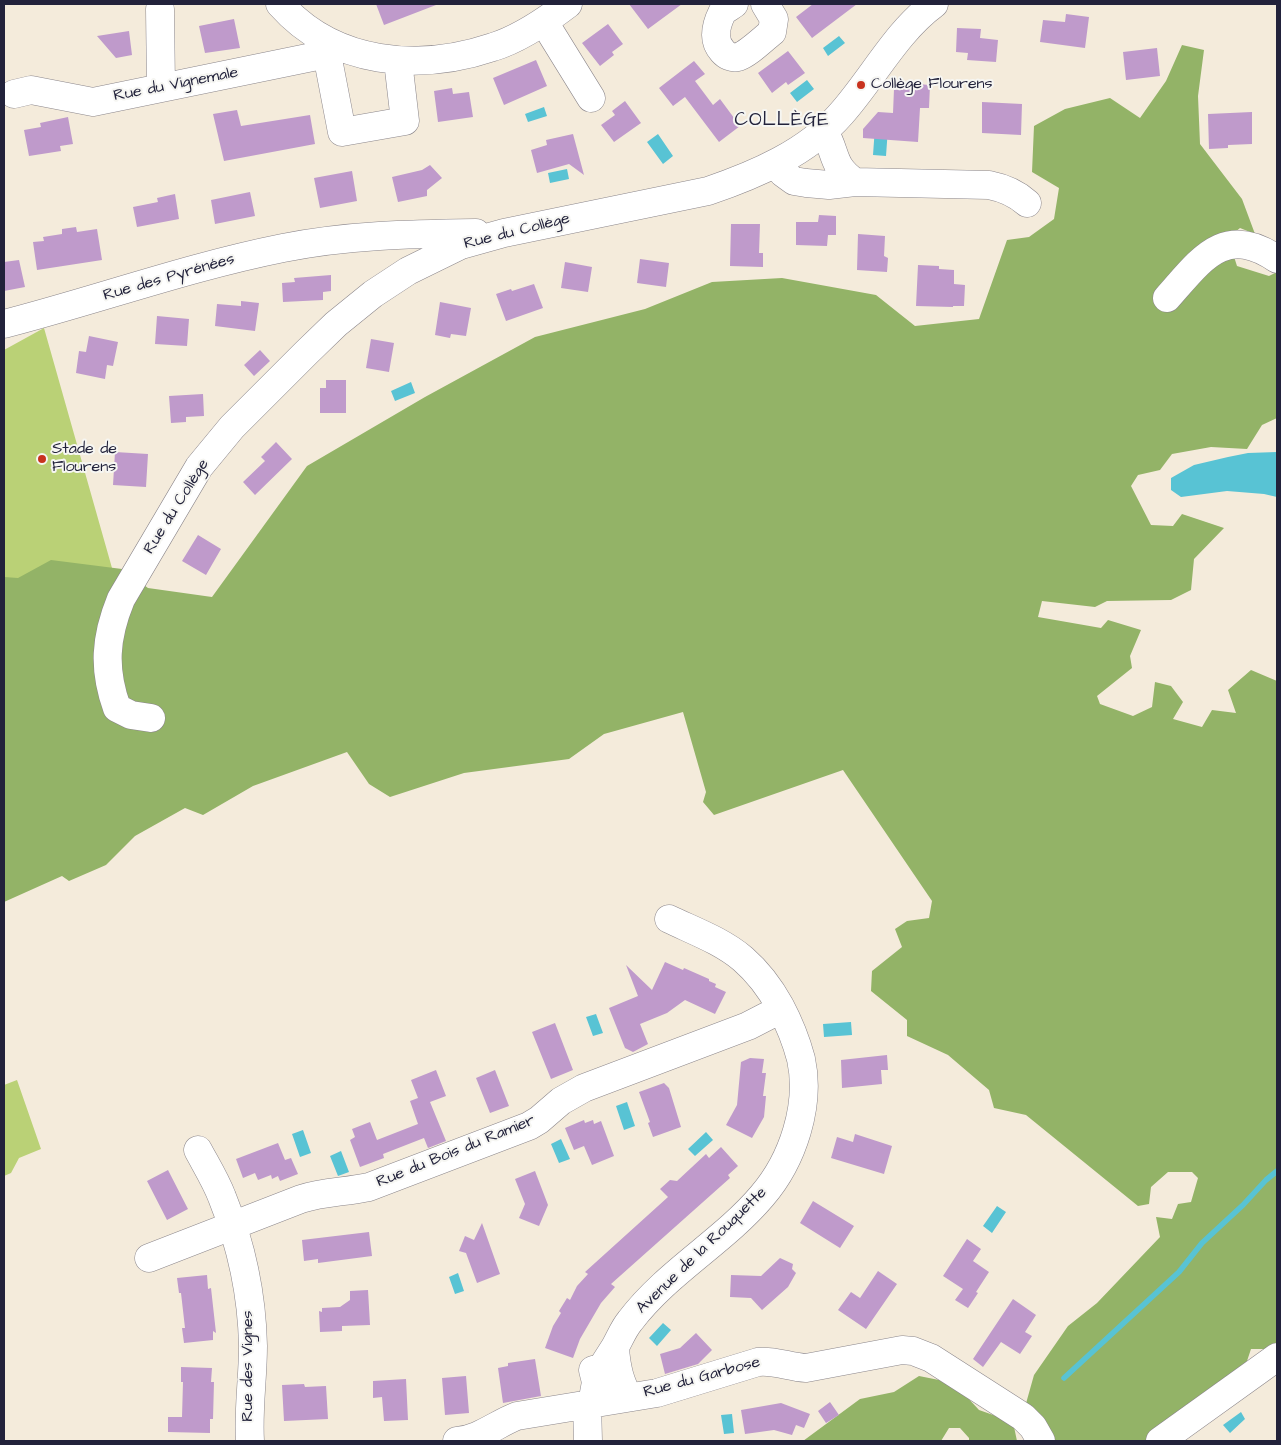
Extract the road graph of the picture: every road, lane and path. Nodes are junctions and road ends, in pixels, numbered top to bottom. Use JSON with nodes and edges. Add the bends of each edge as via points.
{"nodes":[{"id":1,"x":280,"y":4,"type":"edge"},
{"id":2,"x":568,"y":4,"type":"edge"},
{"id":3,"x":734,"y":4,"type":"edge"},
{"id":4,"x":766,"y":4,"type":"edge"},
{"id":5,"x":930,"y":5,"type":"edge"},
{"id":6,"x":160,"y":9,"type":"dead end"},
{"id":7,"x":544,"y":22,"type":"junction"},
{"id":8,"x":330,"y":49,"type":"junction"},
{"id":9,"x":398,"y":61,"type":"junction"},
{"id":10,"x":161,"y":88,"type":"junction"},
{"id":11,"x":14,"y":94,"type":"dead end"},
{"id":12,"x":591,"y":98,"type":"dead end"},
{"id":13,"x":824,"y":131,"type":"junction"},
{"id":14,"x":776,"y":163,"type":"junction"},
{"id":15,"x":855,"y":182,"type":"junction"},
{"id":16,"x":1027,"y":203,"type":"dead end"},
{"id":17,"x":504,"y":232,"type":"junction"},
{"id":18,"x":401,"y":234,"type":"junction"},
{"id":19,"x":336,"y":240,"type":"junction"},
{"id":20,"x":1277,"y":259,"type":"edge"},
{"id":21,"x":418,"y":265,"type":"junction"},
{"id":22,"x":1167,"y":298,"type":"dead end"},
{"id":23,"x":4,"y":324,"type":"edge"},
{"id":24,"x":151,"y":718,"type":"dead end"},
{"id":25,"x":670,"y":919,"type":"dead end"},
{"id":26,"x":781,"y":1009,"type":"junction"},
{"id":27,"x":198,"y":1150,"type":"dead end"},
{"id":28,"x":232,"y":1226,"type":"junction"},
{"id":29,"x":149,"y":1258,"type":"dead end"},
{"id":30,"x":615,"y":1347,"type":"junction"},
{"id":31,"x":1277,"y":1357,"type":"edge"},
{"id":32,"x":629,"y":1397,"type":"junction"},
{"id":33,"x":589,"y":1404,"type":"junction"},
{"id":34,"x":250,"y":1441,"type":"edge"},
{"id":35,"x":457,"y":1441,"type":"edge"},
{"id":36,"x":588,"y":1441,"type":"edge"},
{"id":37,"x":1042,"y":1441,"type":"edge"},
{"id":38,"x":1160,"y":1441,"type":"edge"}],
"edges":[{"from":1,"to":8,"type":"street"},
{"from":2,"to":7,"type":"street"},
{"from":3,"to":4,"type":"street","via":[[723,11],[716,35],[718,44],[732,58],[739,57],[772,32],[774,19]]},
{"from":5,"to":13,"type":"street","name":"Rue du Collège","via":[[842,114]]},
{"from":6,"to":10,"type":"street"},
{"from":7,"to":9,"type":"street","via":[[495,47],[432,60]]},
{"from":7,"to":12,"type":"street"},
{"from":8,"to":9,"type":"street"},
{"from":8,"to":9,"type":"street","via":[[342,132],[405,121]]},
{"from":8,"to":10,"type":"street","name":"Rue du Vignemale"},
{"from":10,"to":11,"type":"street","name":"Rue du Vignemale","via":[[93,102],[31,90]]},
{"from":13,"to":14,"type":"street","name":"Rue du Collège"},
{"from":13,"to":15,"type":"street","via":[[843,174]]},
{"from":14,"to":15,"type":"street","via":[[794,181],[829,185]]},
{"from":14,"to":17,"type":"street","name":"Rue du Collège","via":[[708,191]]},
{"from":15,"to":16,"type":"street","via":[[989,185],[1004,188]]},
{"from":17,"to":18,"type":"street","name":"Rue des Pyrénées"},
{"from":17,"to":21,"type":"street","name":"Rue du Collège","via":[[461,245]]},
{"from":18,"to":19,"type":"street","name":"Rue des Pyrénées"},
{"from":18,"to":21,"type":"street","via":[[418,243]]},
{"from":19,"to":21,"type":"street","name":"Rue des Pyrénées","via":[[381,245]]},
{"from":19,"to":23,"type":"street","name":"Rue des Pyrénées","via":[[234,259]]},
{"from":20,"to":22,"type":"street","via":[[1264,250],[1240,244],[1221,246]]},
{"from":21,"to":24,"type":"street","name":"Rue du Collège","via":[[373,294],[336,324],[232,427],[199,467],[120,599],[109,641],[107,667],[110,689],[117,708],[131,715]]},
{"from":25,"to":26,"type":"street","name":"Avenue de la Rouquette","via":[[742,958],[771,990]]},
{"from":26,"to":28,"type":"street","name":"Rue du Bois du Ramier","via":[[748,1026],[584,1088],[561,1101],[539,1120],[520,1129],[369,1187],[317,1194]]},
{"from":26,"to":30,"type":"street","name":"Avenue de la Rouquette","via":[[796,1042],[803,1078],[799,1121],[786,1159],[763,1196],[656,1292],[629,1322]]},
{"from":27,"to":28,"type":"street","name":"Rue des Vignes","via":[[222,1196]]},
{"from":28,"to":29,"type":"street","name":"Rue du Bois du Ramier"},
{"from":28,"to":34,"type":"street","name":"Rue des Vignes","via":[[250,1298],[253,1348],[248,1417]]},
{"from":30,"to":32,"type":"street","via":[[619,1377]]},
{"from":30,"to":33,"type":"street","name":"Avenue de la Rouquette","via":[[601,1369],[593,1370],[596,1382]]},
{"from":31,"to":38,"type":"street"},
{"from":32,"to":33,"type":"street","name":"Rue du Garbose"},
{"from":32,"to":37,"type":"street","name":"Rue du Garbose","via":[[657,1393],[758,1362],[806,1368],[902,1350],[913,1351],[931,1358],[1023,1417]]},
{"from":33,"to":35,"type":"street","name":"Rue du Garbose","via":[[517,1416],[471,1439]]},
{"from":33,"to":36,"type":"street"}]}
